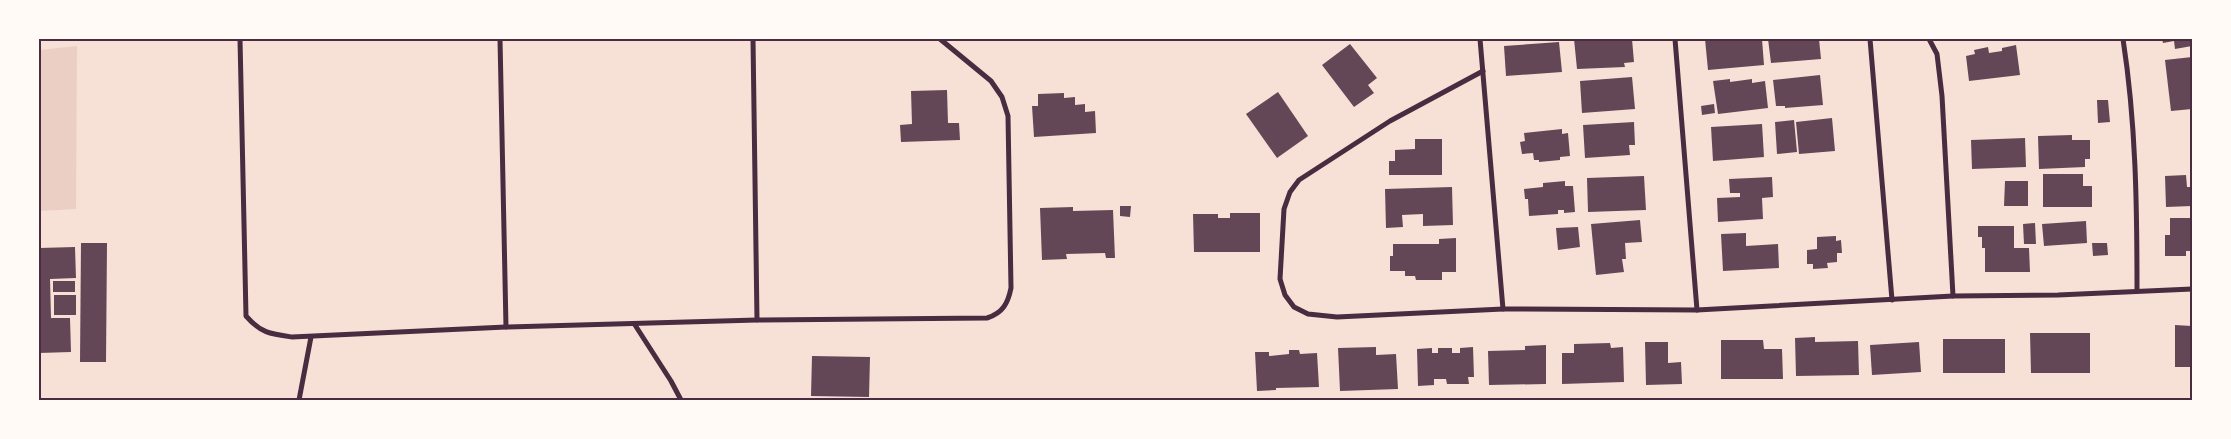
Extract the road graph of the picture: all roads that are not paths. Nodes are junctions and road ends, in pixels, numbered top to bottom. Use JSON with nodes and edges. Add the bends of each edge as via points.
{"nodes":[{"id":1,"x":240,"y":39,"type":"edge"},
{"id":2,"x":500,"y":39,"type":"edge"},
{"id":3,"x":753,"y":39,"type":"edge"},
{"id":4,"x":940,"y":39,"type":"edge"},
{"id":5,"x":1480,"y":39,"type":"edge"},
{"id":6,"x":1675,"y":39,"type":"edge"},
{"id":7,"x":1870,"y":39,"type":"edge"},
{"id":8,"x":1929,"y":39,"type":"edge"},
{"id":9,"x":2123,"y":39,"type":"edge"},
{"id":10,"x":1483,"y":71,"type":"junction"},
{"id":11,"x":2192,"y":289,"type":"edge"},
{"id":12,"x":2137,"y":291,"type":"junction"},
{"id":13,"x":1953,"y":296,"type":"junction"},
{"id":14,"x":1892,"y":300,"type":"junction"},
{"id":15,"x":1503,"y":309,"type":"junction"},
{"id":16,"x":1698,"y":310,"type":"junction"},
{"id":17,"x":757,"y":320,"type":"junction"},
{"id":18,"x":635,"y":324,"type":"junction"},
{"id":19,"x":506,"y":327,"type":"junction"},
{"id":20,"x":310,"y":337,"type":"junction"},
{"id":21,"x":299,"y":400,"type":"edge"},
{"id":22,"x":681,"y":400,"type":"edge"}],
"edges":[{"from":1,"to":20,"type":"street","via":[[246,316],[256,328],[270,334]]},
{"from":2,"to":19,"type":"street"},
{"from":3,"to":17,"type":"street"},
{"from":4,"to":17,"type":"street","via":[[991,81],[1002,97],[1008,116],[1011,288],[1004,309],[988,318]]},
{"from":5,"to":10,"type":"street"},
{"from":6,"to":16,"type":"street"},
{"from":7,"to":14,"type":"street"},
{"from":8,"to":13,"type":"street","via":[[1937,54],[1942,96]]},
{"from":9,"to":12,"type":"street","via":[[2132,103],[2137,190]]},
{"from":10,"to":15,"type":"street"},
{"from":10,"to":15,"type":"street","via":[[1390,121],[1299,180],[1284,209],[1280,279],[1294,307],[1308,314],[1337,317]]},
{"from":11,"to":12,"type":"street"},
{"from":12,"to":13,"type":"street","via":[[2058,296]]},
{"from":13,"to":14,"type":"street"},
{"from":14,"to":16,"type":"street"},
{"from":15,"to":16,"type":"street"},
{"from":17,"to":18,"type":"street"},
{"from":18,"to":19,"type":"street"},
{"from":18,"to":22,"type":"street"},
{"from":19,"to":20,"type":"street"},
{"from":20,"to":21,"type":"street"}]}
